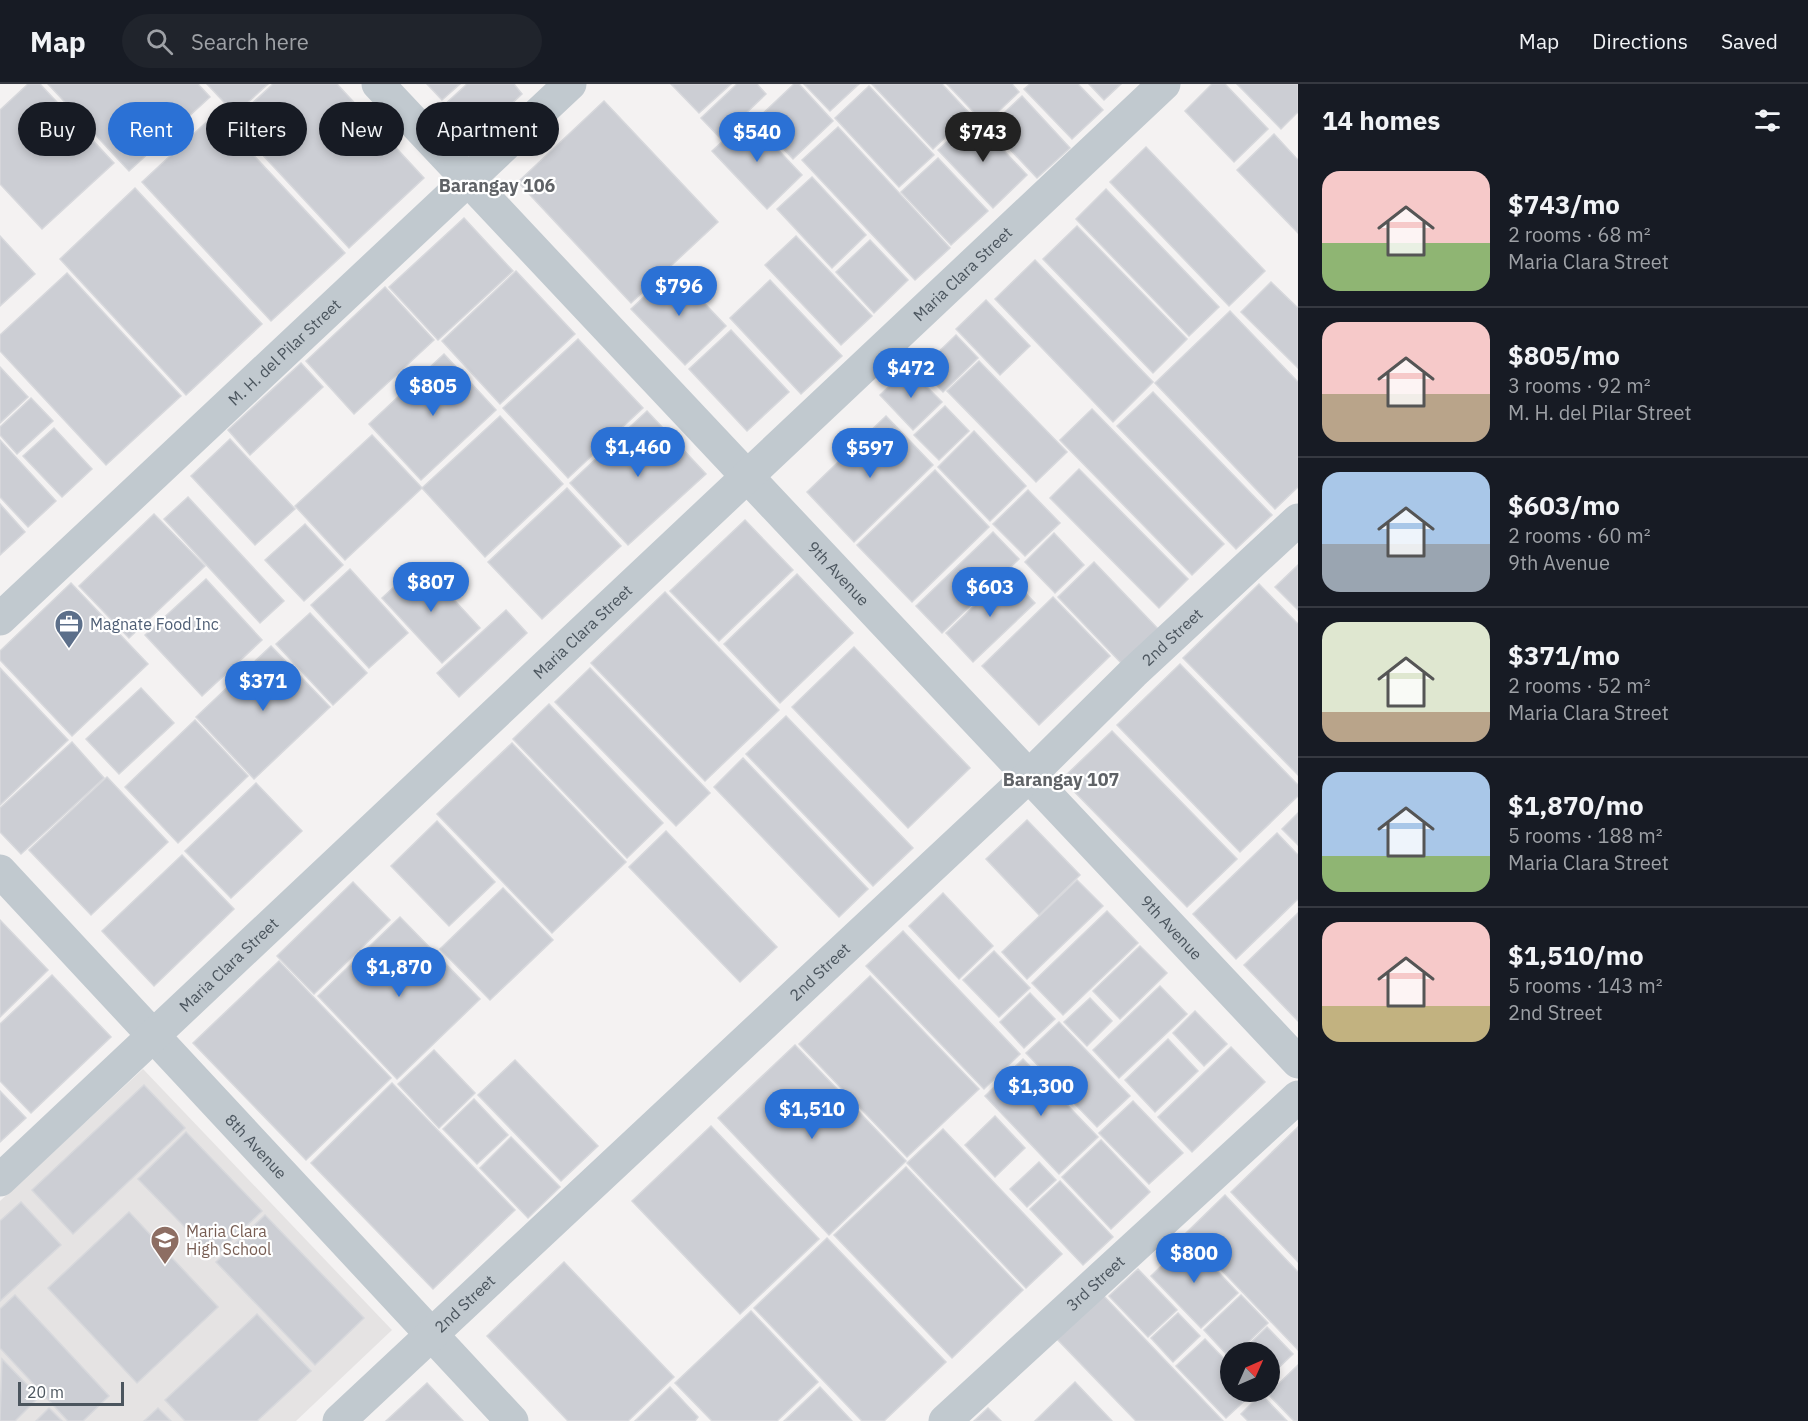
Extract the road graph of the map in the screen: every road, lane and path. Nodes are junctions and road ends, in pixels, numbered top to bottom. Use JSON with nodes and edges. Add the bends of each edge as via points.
{"nodes":[{"id":1,"x":378,"y":84,"type":"edge"},
{"id":2,"x":570,"y":84,"type":"edge"},
{"id":3,"x":1164,"y":84,"type":"edge"},
{"id":4,"x":469,"y":180,"type":"junction"},
{"id":5,"x":748,"y":478,"type":"junction"},
{"id":6,"x":1298,"y":520,"type":"edge"},
{"id":7,"x":0,"y":619,"type":"edge"},
{"id":8,"x":1029,"y":776,"type":"junction"},
{"id":9,"x":0,"y":871,"type":"edge"},
{"id":10,"x":153,"y":1034,"type":"junction"},
{"id":11,"x":1298,"y":1062,"type":"edge"},
{"id":12,"x":1298,"y":1097,"type":"edge"},
{"id":13,"x":0,"y":1179,"type":"edge"},
{"id":14,"x":431,"y":1333,"type":"junction"},
{"id":15,"x":339,"y":1421,"type":"edge"},
{"id":16,"x":512,"y":1421,"type":"edge"},
{"id":17,"x":945,"y":1421,"type":"edge"}],
"edges":[{"from":1,"to":4,"type":"street","name":"9th Avenue"},
{"from":2,"to":4,"type":"street","name":"M. H. del Pilar Street"},
{"from":3,"to":5,"type":"street","name":"Maria Clara Street"},
{"from":4,"to":5,"type":"street","name":"9th Avenue"},
{"from":4,"to":7,"type":"street","name":"M. H. del Pilar Street"},
{"from":5,"to":8,"type":"street","name":"9th Avenue"},
{"from":5,"to":10,"type":"street","name":"Maria Clara Street"},
{"from":6,"to":8,"type":"street","name":"2nd Street"},
{"from":8,"to":11,"type":"street","name":"9th Avenue"},
{"from":8,"to":14,"type":"street","name":"2nd Street"},
{"from":9,"to":10,"type":"street","name":"8th Avenue"},
{"from":10,"to":13,"type":"street","name":"Maria Clara Street"},
{"from":10,"to":14,"type":"street","name":"8th Avenue"},
{"from":12,"to":17,"type":"street","name":"3rd Street"},
{"from":14,"to":15,"type":"street","name":"2nd Street"},
{"from":14,"to":16,"type":"street","name":"8th Avenue"}]}
